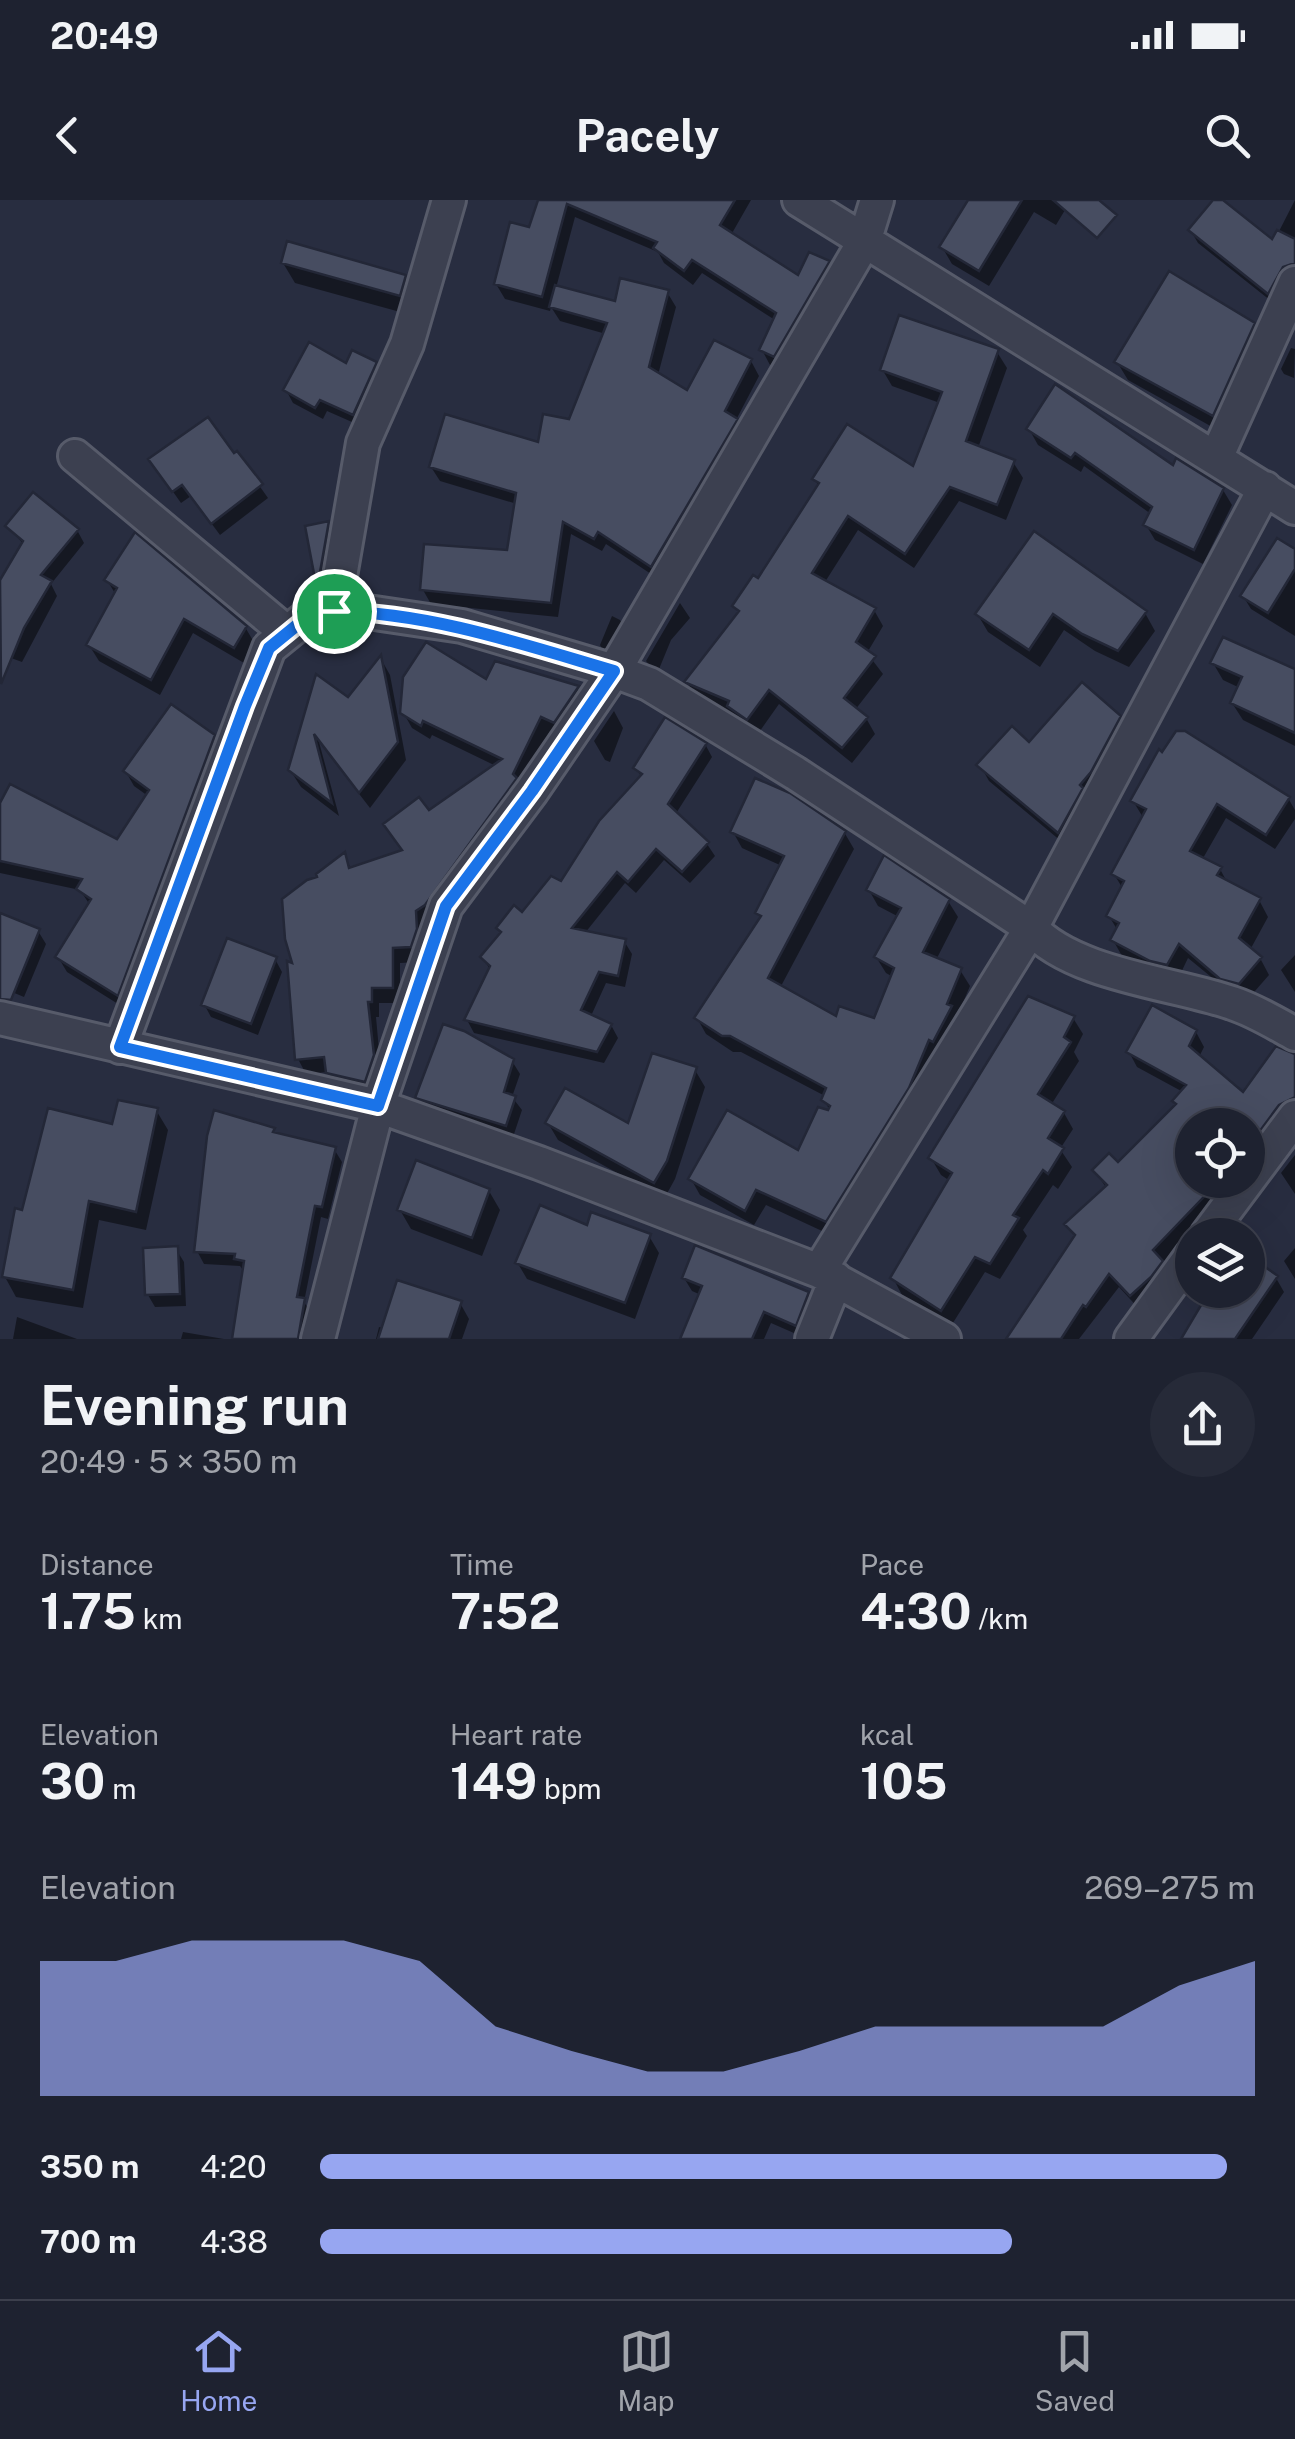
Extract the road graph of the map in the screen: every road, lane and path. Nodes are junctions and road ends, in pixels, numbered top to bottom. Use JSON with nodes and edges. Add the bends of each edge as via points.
{"nodes":[{"id":1,"x":449,"y":200,"type":"edge"},
{"id":2,"x":799,"y":200,"type":"edge"},
{"id":3,"x":877,"y":200,"type":"edge"},
{"id":4,"x":864,"y":242,"type":"junction"},
{"id":5,"x":1295,"y":283,"type":"edge"},
{"id":6,"x":76,"y":456,"type":"dead end"},
{"id":7,"x":1216,"y":458,"type":"junction"},
{"id":8,"x":1265,"y":488,"type":"junction"},
{"id":9,"x":1295,"y":508,"type":"edge"},
{"id":10,"x":334,"y":611,"type":"junction"},
{"id":11,"x":286,"y":632,"type":"junction"},
{"id":12,"x":614,"y":671,"type":"junction"},
{"id":13,"x":1031,"y":928,"type":"junction"},
{"id":14,"x":1,"y":1023,"type":"edge"},
{"id":15,"x":1295,"y":1034,"type":"edge"},
{"id":16,"x":120,"y":1047,"type":"junction"},
{"id":17,"x":378,"y":1106,"type":"junction"},
{"id":18,"x":1295,"y":1116,"type":"edge"},
{"id":19,"x":1220,"y":1218,"type":"edge"},
{"id":20,"x":827,"y":1275,"type":"junction"},
{"id":21,"x":1175,"y":1278,"type":"edge"},
{"id":22,"x":318,"y":1339,"type":"edge"},
{"id":23,"x":812,"y":1339,"type":"edge"},
{"id":24,"x":944,"y":1339,"type":"edge"},
{"id":25,"x":1130,"y":1339,"type":"edge"}],
"edges":[{"from":1,"to":10,"type":"street","via":[[407,344],[363,443]]},
{"from":2,"to":4,"type":"street"},
{"from":3,"to":4,"type":"street"},
{"from":4,"to":7,"type":"street"},
{"from":4,"to":12,"type":"street"},
{"from":5,"to":7,"type":"street"},
{"from":6,"to":11,"type":"street"},
{"from":7,"to":8,"type":"street"},
{"from":8,"to":9,"type":"street"},
{"from":8,"to":13,"type":"street"},
{"from":10,"to":11,"type":"street","via":[[307,617]]},
{"from":10,"to":12,"type":"street","via":[[462,626]]},
{"from":11,"to":16,"type":"street","via":[[269,648],[245,706]]},
{"from":12,"to":13,"type":"street","via":[[648,684],[795,773]]},
{"from":12,"to":17,"type":"street","via":[[446,906]]},
{"from":13,"to":15,"type":"street","via":[[1052,948],[1140,980],[1234,1003]]},
{"from":13,"to":20,"type":"street"},
{"from":14,"to":16,"type":"street"},
{"from":16,"to":17,"type":"street"},
{"from":17,"to":20,"type":"street"},
{"from":17,"to":22,"type":"street"},
{"from":18,"to":19,"type":"street"},
{"from":20,"to":23,"type":"street"},
{"from":20,"to":24,"type":"street"},
{"from":21,"to":25,"type":"street"}]}
